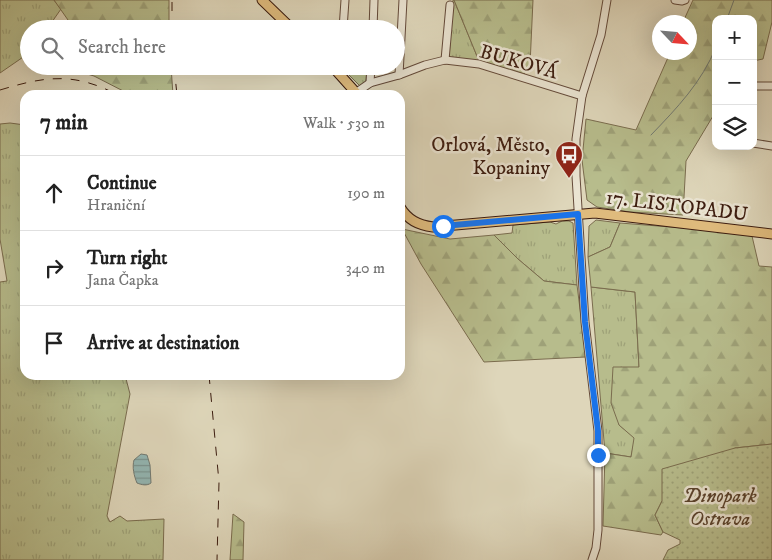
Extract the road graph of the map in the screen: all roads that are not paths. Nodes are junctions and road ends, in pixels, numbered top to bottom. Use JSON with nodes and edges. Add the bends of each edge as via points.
{"nodes":[{"id":1,"x":262,"y":0,"type":"edge"},
{"id":2,"x":345,"y":0,"type":"edge"},
{"id":3,"x":374,"y":0,"type":"edge"},
{"id":4,"x":403,"y":0,"type":"edge"},
{"id":5,"x":607,"y":0,"type":"edge"},
{"id":6,"x":675,"y":0,"type":"edge"},
{"id":7,"x":685,"y":0,"type":"edge"},
{"id":8,"x":450,"y":5,"type":"dead end"},
{"id":9,"x":283,"y":20,"type":"edge"},
{"id":10,"x":344,"y":20,"type":"edge"},
{"id":11,"x":373,"y":20,"type":"edge"},
{"id":12,"x":402,"y":20,"type":"edge"},
{"id":13,"x":446,"y":60,"type":"junction"},
{"id":14,"x":405,"y":73,"type":"edge"},
{"id":15,"x":345,"y":75,"type":"edge"},
{"id":16,"x":370,"y":75,"type":"edge"},
{"id":17,"x":399,"y":75,"type":"edge"},
{"id":18,"x":370,"y":83,"type":"junction"},
{"id":19,"x":757,"y":86,"type":"edge"},
{"id":20,"x":772,"y":86,"type":"edge"},
{"id":21,"x":355,"y":90,"type":"edge"},
{"id":22,"x":362,"y":90,"type":"edge"},
{"id":23,"x":582,"y":96,"type":"junction"},
{"id":24,"x":757,"y":144,"type":"edge"},
{"id":25,"x":772,"y":146,"type":"edge"},
{"id":26,"x":405,"y":213,"type":"edge"},
{"id":27,"x":578,"y":214,"type":"junction"},
{"id":28,"x":772,"y":234,"type":"edge"},
{"id":29,"x":592,"y":560,"type":"edge"}],
"edges":[{"from":1,"to":9,"type":"main road"},
{"from":2,"to":10,"type":"street"},
{"from":3,"to":11,"type":"street"},
{"from":4,"to":12,"type":"street"},
{"from":5,"to":23,"type":"street"},
{"from":6,"to":7,"type":"street"},
{"from":8,"to":13,"type":"street"},
{"from":13,"to":14,"type":"street","name":"BUKOVÁ"},
{"from":13,"to":23,"type":"street","name":"BUKOVÁ","via":[[479,64]]},
{"from":15,"to":21,"type":"main road"},
{"from":16,"to":18,"type":"street"},
{"from":17,"to":18,"type":"street","name":"BUKOVÁ"},
{"from":18,"to":22,"type":"street","name":"BUKOVÁ"},
{"from":19,"to":20,"type":"street"},
{"from":23,"to":27,"type":"street","via":[[576,139]]},
{"from":24,"to":25,"type":"street"},
{"from":26,"to":27,"type":"main road","name":"17. LISTOPADU","via":[[420,224],[433,227]]},
{"from":27,"to":28,"type":"main road","name":"17. LISTOPADU","via":[[595,213]]},
{"from":27,"to":29,"type":"street","via":[[585,322],[598,431],[598,530]]}]}
